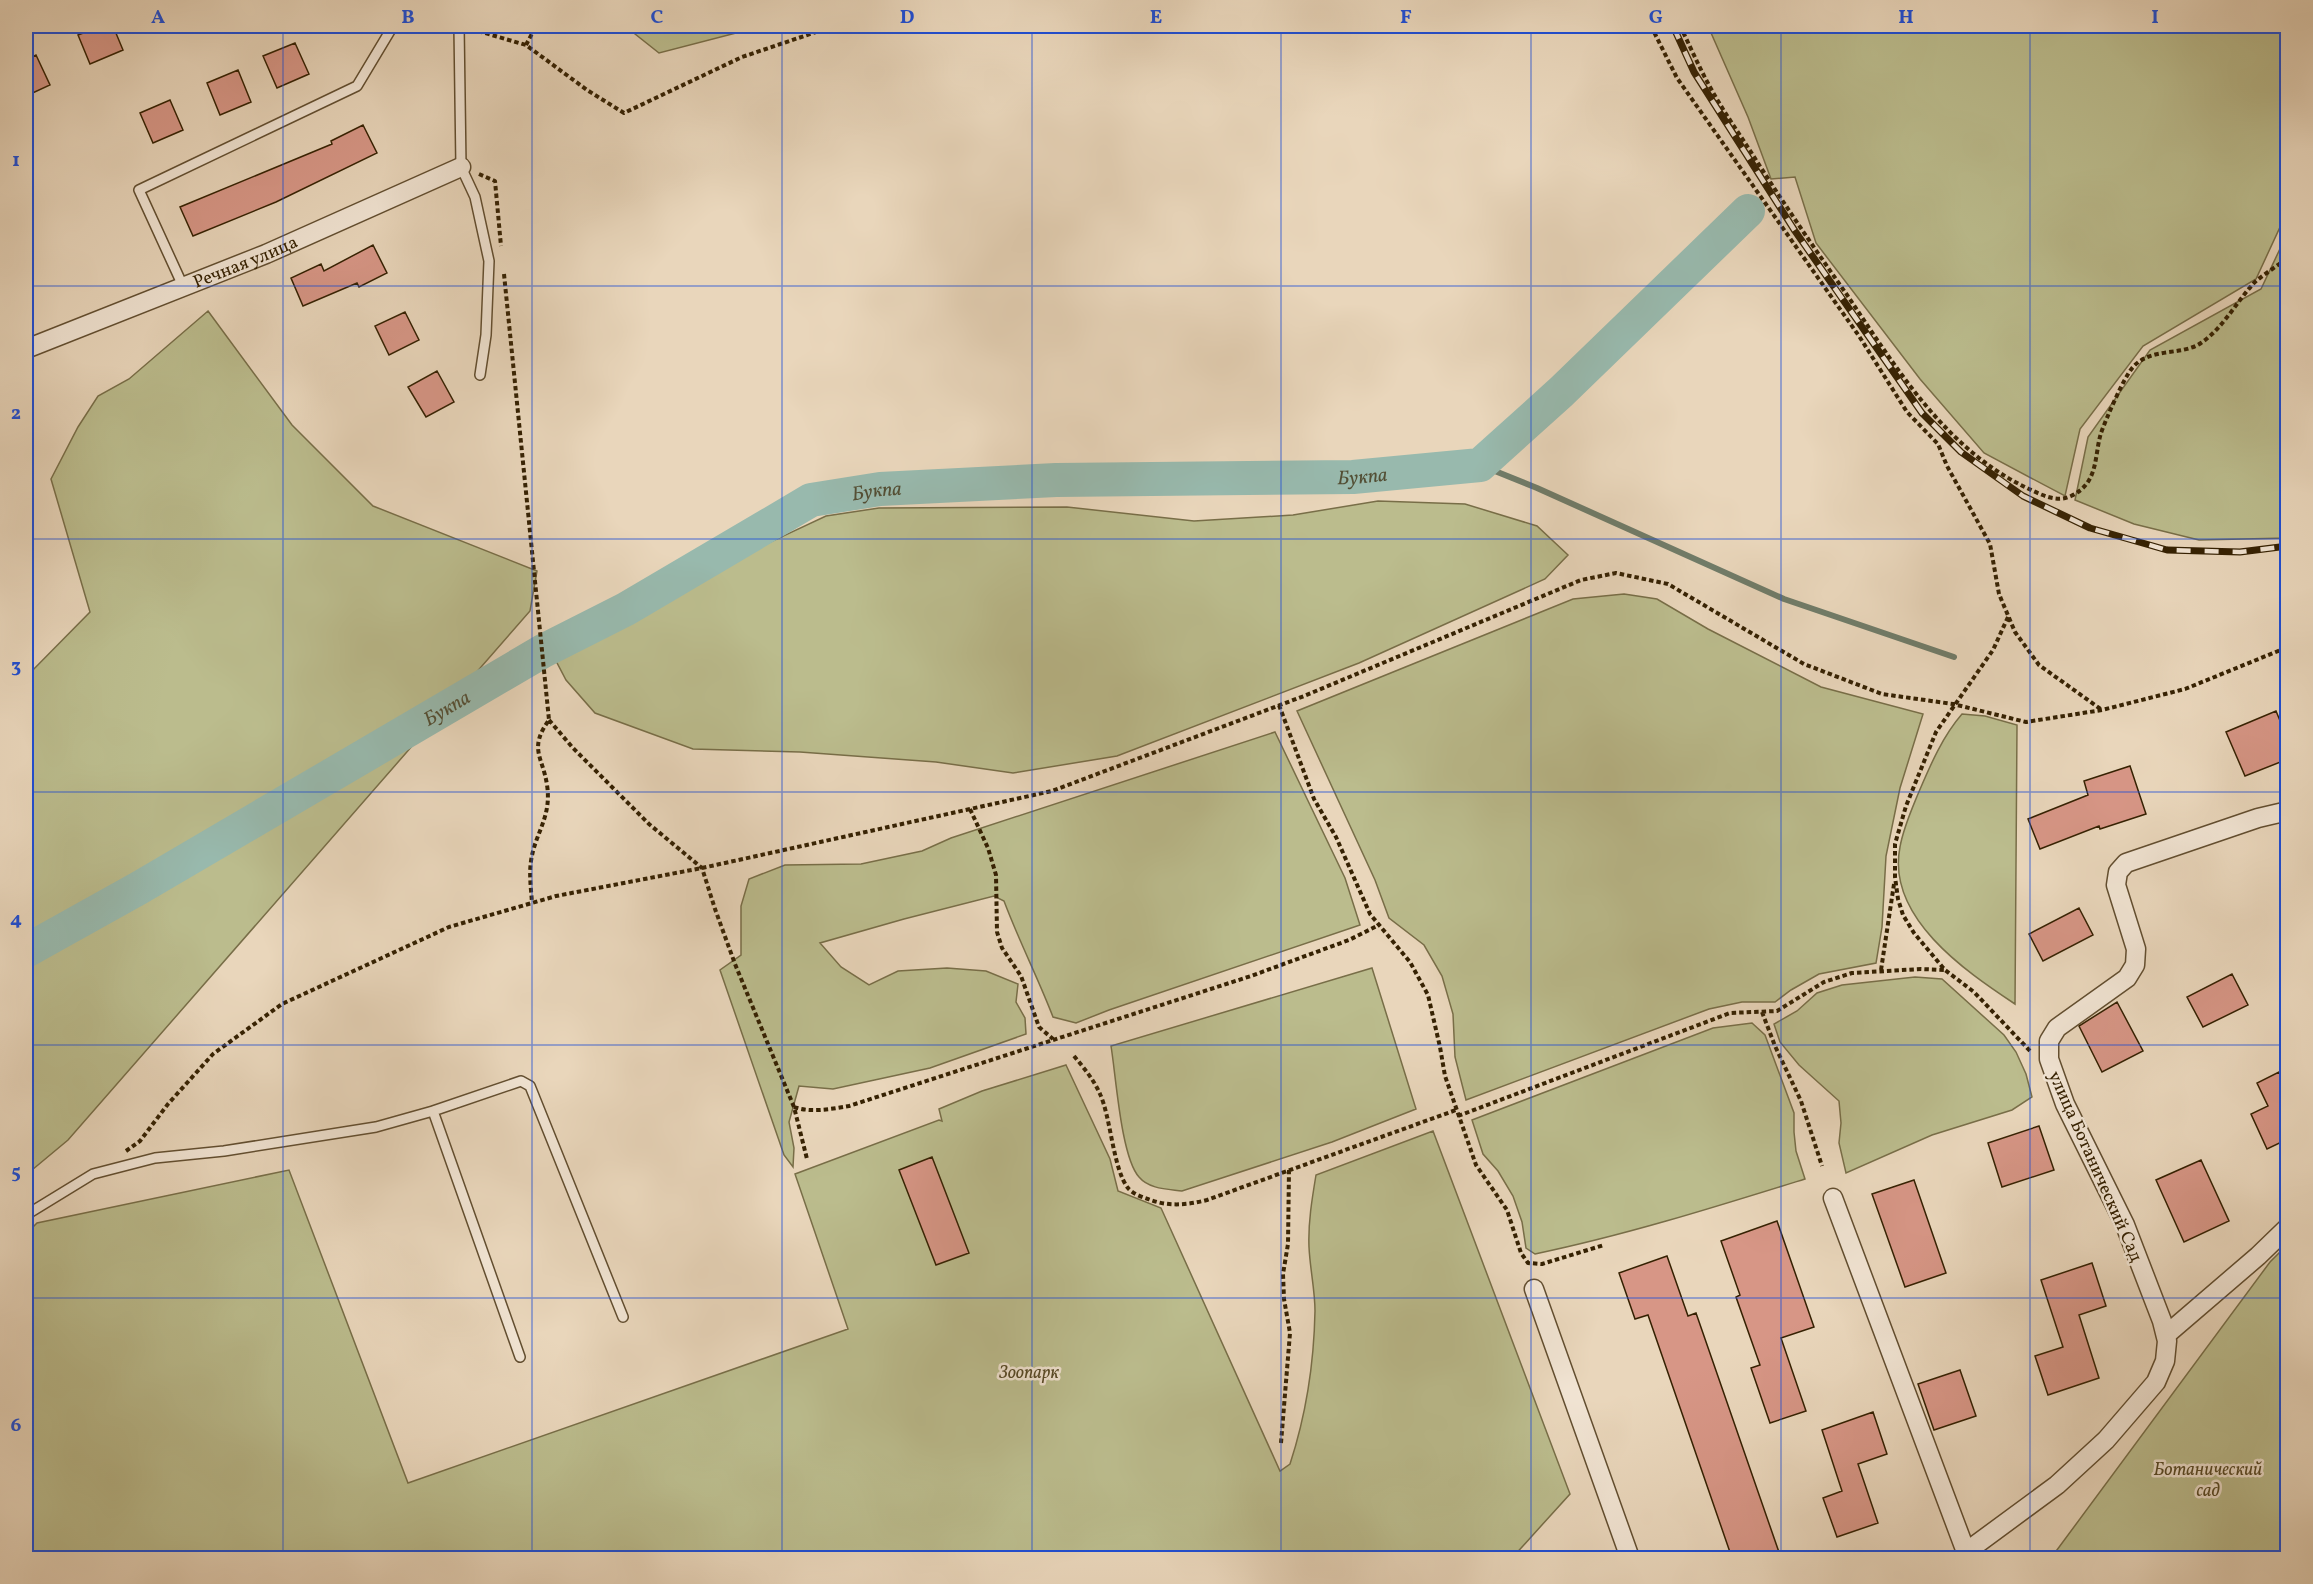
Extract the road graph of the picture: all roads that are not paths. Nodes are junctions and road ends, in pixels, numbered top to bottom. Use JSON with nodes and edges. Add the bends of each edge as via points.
{"nodes":[{"id":1,"x":393,"y":26,"type":"edge"},
{"id":2,"x":459,"y":26,"type":"edge"},
{"id":3,"x":461,"y":167,"type":"junction"},
{"id":4,"x":183,"y":286,"type":"junction"},
{"id":5,"x":26,"y":349,"type":"edge"},
{"id":6,"x":480,"y":375,"type":"dead end"},
{"id":7,"x":2288,"y":811,"type":"edge"},
{"id":8,"x":433,"y":1111,"type":"junction"},
{"id":9,"x":1833,"y":1198,"type":"dead end"},
{"id":10,"x":26,"y":1215,"type":"edge"},
{"id":11,"x":2288,"y":1227,"type":"edge"},
{"id":12,"x":1534,"y":1289,"type":"dead end"},
{"id":13,"x":623,"y":1317,"type":"dead end"},
{"id":14,"x":2166,"y":1335,"type":"junction"},
{"id":15,"x":520,"y":1357,"type":"dead end"},
{"id":16,"x":1967,"y":1555,"type":"edge"},
{"id":17,"x":1630,"y":1558,"type":"edge"}],
"edges":[{"from":1,"to":4,"type":"lane","via":[[357,86],[139,190]]},
{"from":2,"to":3,"type":"lane"},
{"from":3,"to":4,"type":"street","name":"Речная улица","via":[[266,254]]},
{"from":3,"to":6,"type":"lane","via":[[475,197],[489,261]]},
{"from":4,"to":5,"type":"street","name":"Речная улица"},
{"from":7,"to":14,"type":"street","name":"улица Ботанический Сад","via":[[2126,863],[2118,872],[2116,885],[2136,949],[2135,965],[2127,978],[2057,1028],[2049,1041],[2049,1059],[2065,1104],[2125,1225]]},
{"from":8,"to":10,"type":"lane","via":[[376,1127],[155,1158],[93,1174]]},
{"from":8,"to":13,"type":"lane","via":[[521,1081],[530,1086]]},
{"from":8,"to":15,"type":"lane"},
{"from":9,"to":16,"type":"street"},
{"from":11,"to":14,"type":"street"},
{"from":12,"to":17,"type":"street"},
{"from":14,"to":16,"type":"street","name":"улица Ботанический Сад","via":[[2165,1362],[2156,1382],[2106,1440],[2057,1485]]}]}
